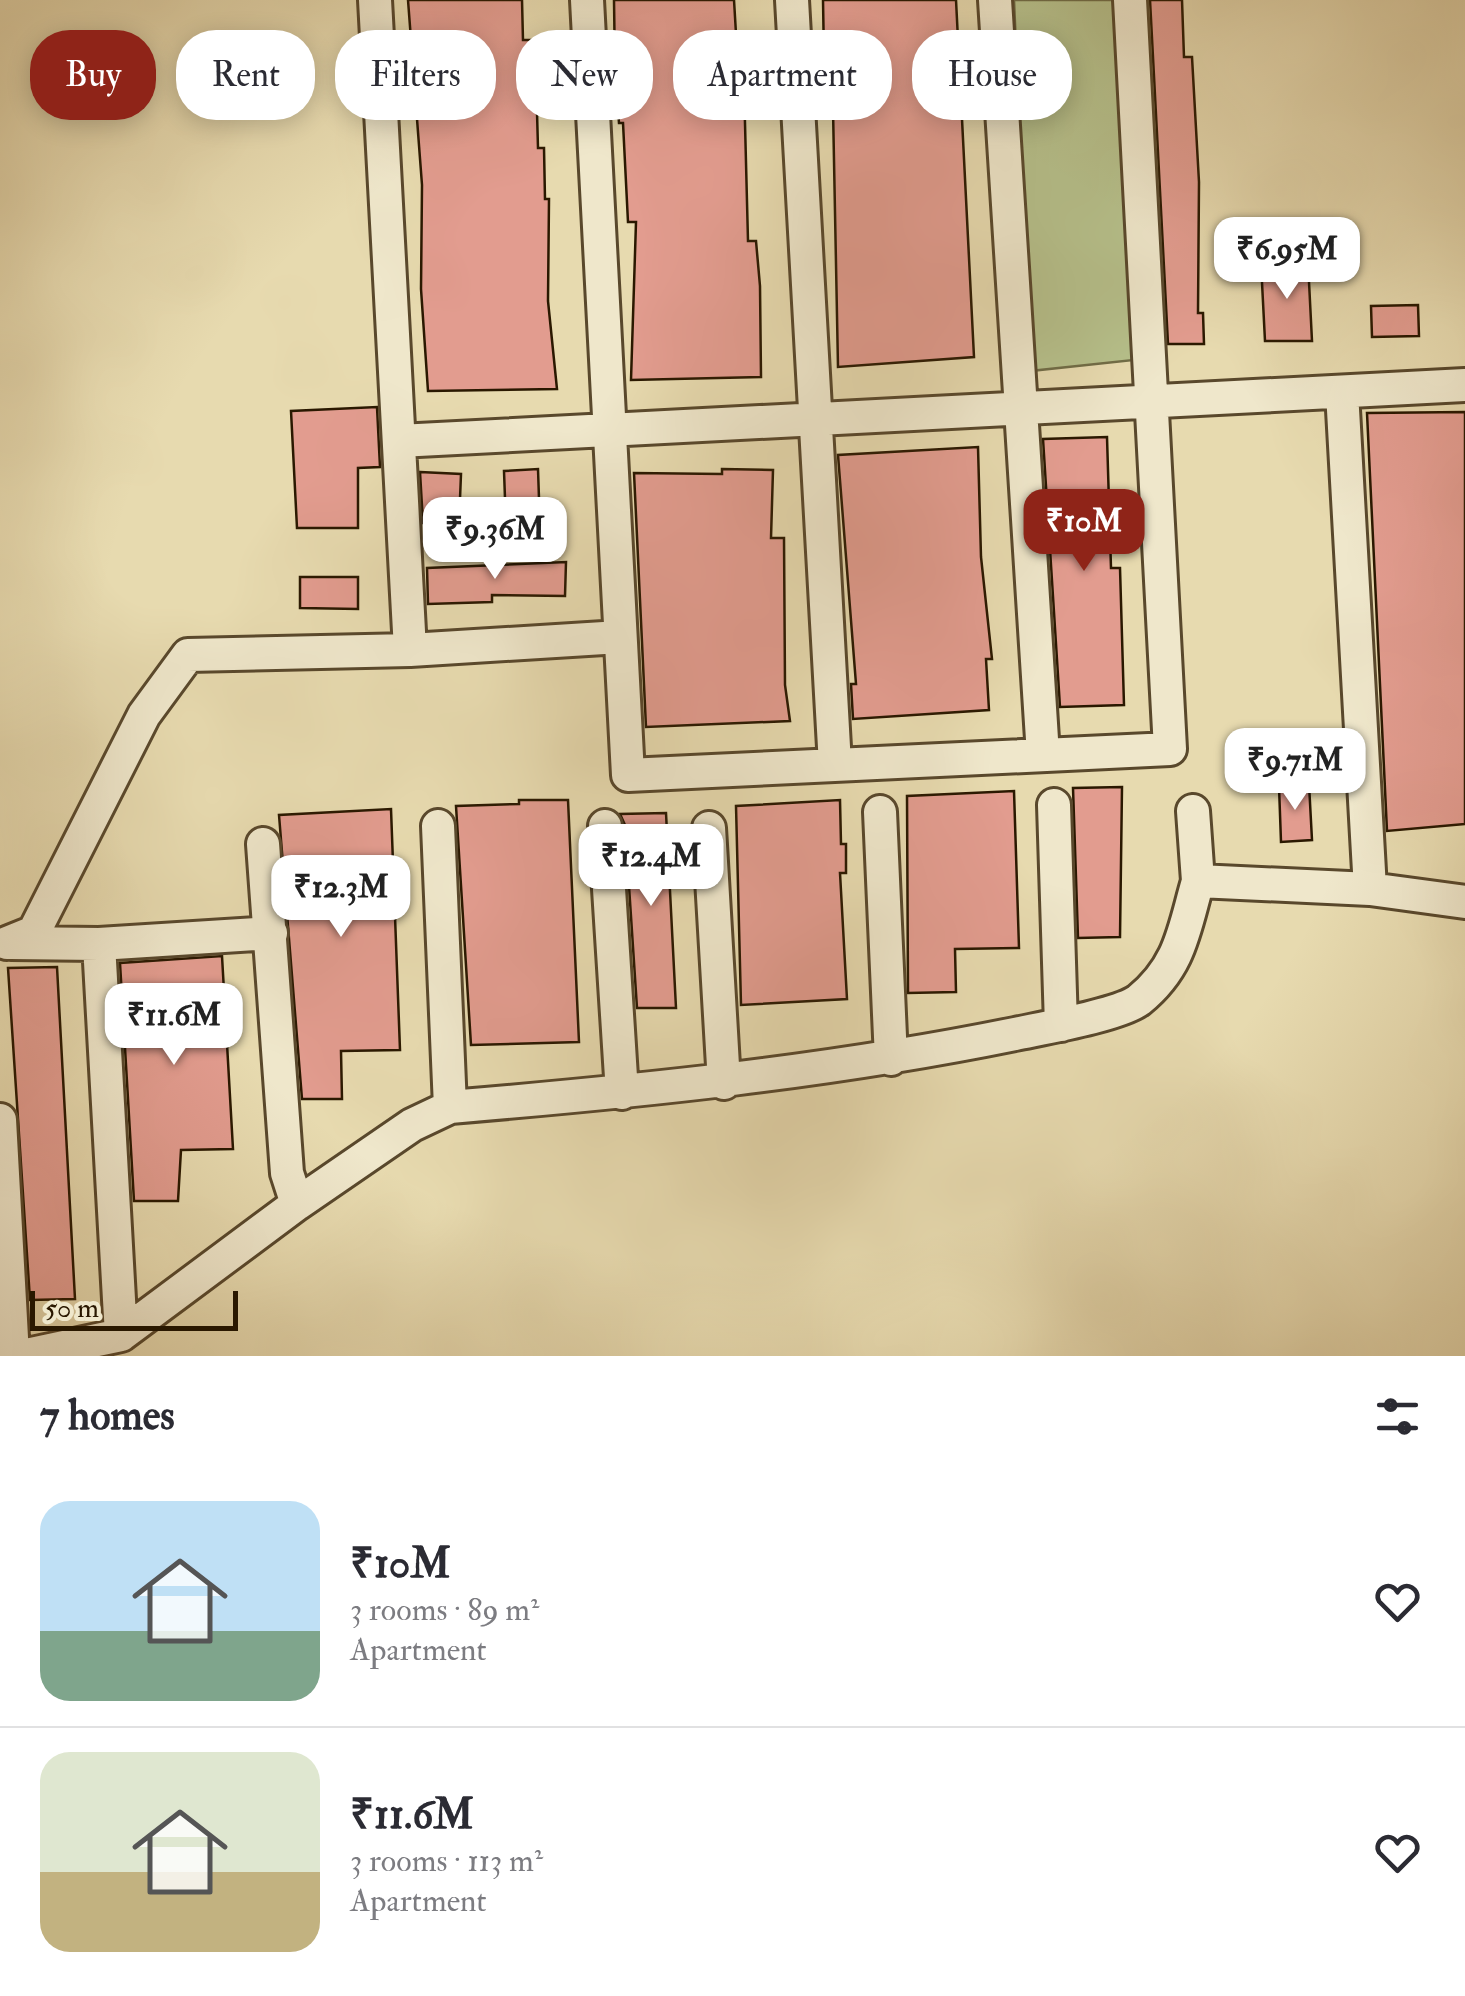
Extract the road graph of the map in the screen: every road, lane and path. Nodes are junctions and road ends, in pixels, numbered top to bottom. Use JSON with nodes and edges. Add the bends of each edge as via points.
{"nodes":[{"id":1,"x":375,"y":0,"type":"edge"},
{"id":2,"x":587,"y":0,"type":"edge"},
{"id":3,"x":792,"y":0,"type":"edge"},
{"id":4,"x":995,"y":0,"type":"edge"},
{"id":5,"x":1130,"y":0,"type":"edge"},
{"id":6,"x":1465,"y":385,"type":"edge"},
{"id":7,"x":1343,"y":402,"type":"junction"},
{"id":8,"x":1465,"y":404,"type":"edge"},
{"id":9,"x":1152,"y":413,"type":"junction"},
{"id":10,"x":1022,"y":420,"type":"junction"},
{"id":11,"x":814,"y":431,"type":"junction"},
{"id":12,"x":610,"y":440,"type":"junction"},
{"id":13,"x":400,"y":450,"type":"junction"},
{"id":14,"x":620,"y":637,"type":"junction"},
{"id":15,"x":410,"y":650,"type":"junction"},
{"id":16,"x":1042,"y":755,"type":"junction"},
{"id":17,"x":835,"y":765,"type":"junction"},
{"id":18,"x":1054,"y":805,"type":"dead end"},
{"id":19,"x":880,"y":812,"type":"dead end"},
{"id":20,"x":1193,"y":812,"type":"dead end"},
{"id":21,"x":438,"y":826,"type":"dead end"},
{"id":22,"x":605,"y":826,"type":"dead end"},
{"id":23,"x":709,"y":828,"type":"dead end"},
{"id":24,"x":264,"y":844,"type":"dead end"},
{"id":25,"x":1198,"y":880,"type":"junction"},
{"id":26,"x":1370,"y":889,"type":"junction"},
{"id":27,"x":1465,"y":902,"type":"edge"},
{"id":28,"x":272,"y":933,"type":"junction"},
{"id":29,"x":99,"y":944,"type":"junction"},
{"id":30,"x":3,"y":952,"type":"edge"},
{"id":31,"x":1060,"y":1024,"type":"junction"},
{"id":32,"x":892,"y":1059,"type":"junction"},
{"id":33,"x":724,"y":1083,"type":"junction"},
{"id":34,"x":622,"y":1093,"type":"junction"},
{"id":35,"x":450,"y":1107,"type":"junction"},
{"id":36,"x":0,"y":1120,"type":"edge"},
{"id":37,"x":297,"y":1204,"type":"junction"},
{"id":38,"x":2,"y":1220,"type":"edge"},
{"id":39,"x":121,"y":1335,"type":"junction"},
{"id":40,"x":13,"y":1356,"type":"edge"},
{"id":41,"x":22,"y":1356,"type":"edge"}],
"edges":[{"from":1,"to":13,"type":"street"},
{"from":2,"to":12,"type":"street"},
{"from":3,"to":11,"type":"street"},
{"from":4,"to":10,"type":"street"},
{"from":5,"to":9,"type":"street"},
{"from":6,"to":7,"type":"street"},
{"from":7,"to":8,"type":"street"},
{"from":7,"to":9,"type":"street"},
{"from":7,"to":26,"type":"street"},
{"from":9,"to":10,"type":"street"},
{"from":9,"to":16,"type":"street","via":[[1170,749]]},
{"from":10,"to":11,"type":"street"},
{"from":10,"to":16,"type":"street"},
{"from":11,"to":12,"type":"street"},
{"from":11,"to":17,"type":"street"},
{"from":12,"to":13,"type":"street"},
{"from":12,"to":14,"type":"street"},
{"from":13,"to":15,"type":"street"},
{"from":14,"to":15,"type":"street"},
{"from":14,"to":17,"type":"street","via":[[628,775]]},
{"from":15,"to":30,"type":"street","via":[[188,655],[144,716],[34,932]]},
{"from":16,"to":17,"type":"street"},
{"from":18,"to":31,"type":"street"},
{"from":19,"to":32,"type":"street"},
{"from":20,"to":25,"type":"street"},
{"from":21,"to":35,"type":"street"},
{"from":22,"to":34,"type":"street"},
{"from":23,"to":33,"type":"street"},
{"from":24,"to":28,"type":"street"},
{"from":25,"to":26,"type":"street"},
{"from":25,"to":31,"type":"street","via":[[1174,965],[1136,1002]]},
{"from":26,"to":27,"type":"street"},
{"from":28,"to":29,"type":"street"},
{"from":28,"to":37,"type":"street","via":[[287,1173]]},
{"from":29,"to":30,"type":"street"},
{"from":29,"to":39,"type":"street"},
{"from":31,"to":32,"type":"street"},
{"from":32,"to":33,"type":"street"},
{"from":33,"to":34,"type":"street"},
{"from":34,"to":35,"type":"street"},
{"from":35,"to":37,"type":"street","via":[[412,1125]]},
{"from":36,"to":38,"type":"street"},
{"from":37,"to":39,"type":"street"},
{"from":38,"to":40,"type":"street"},
{"from":39,"to":41,"type":"street"}]}
